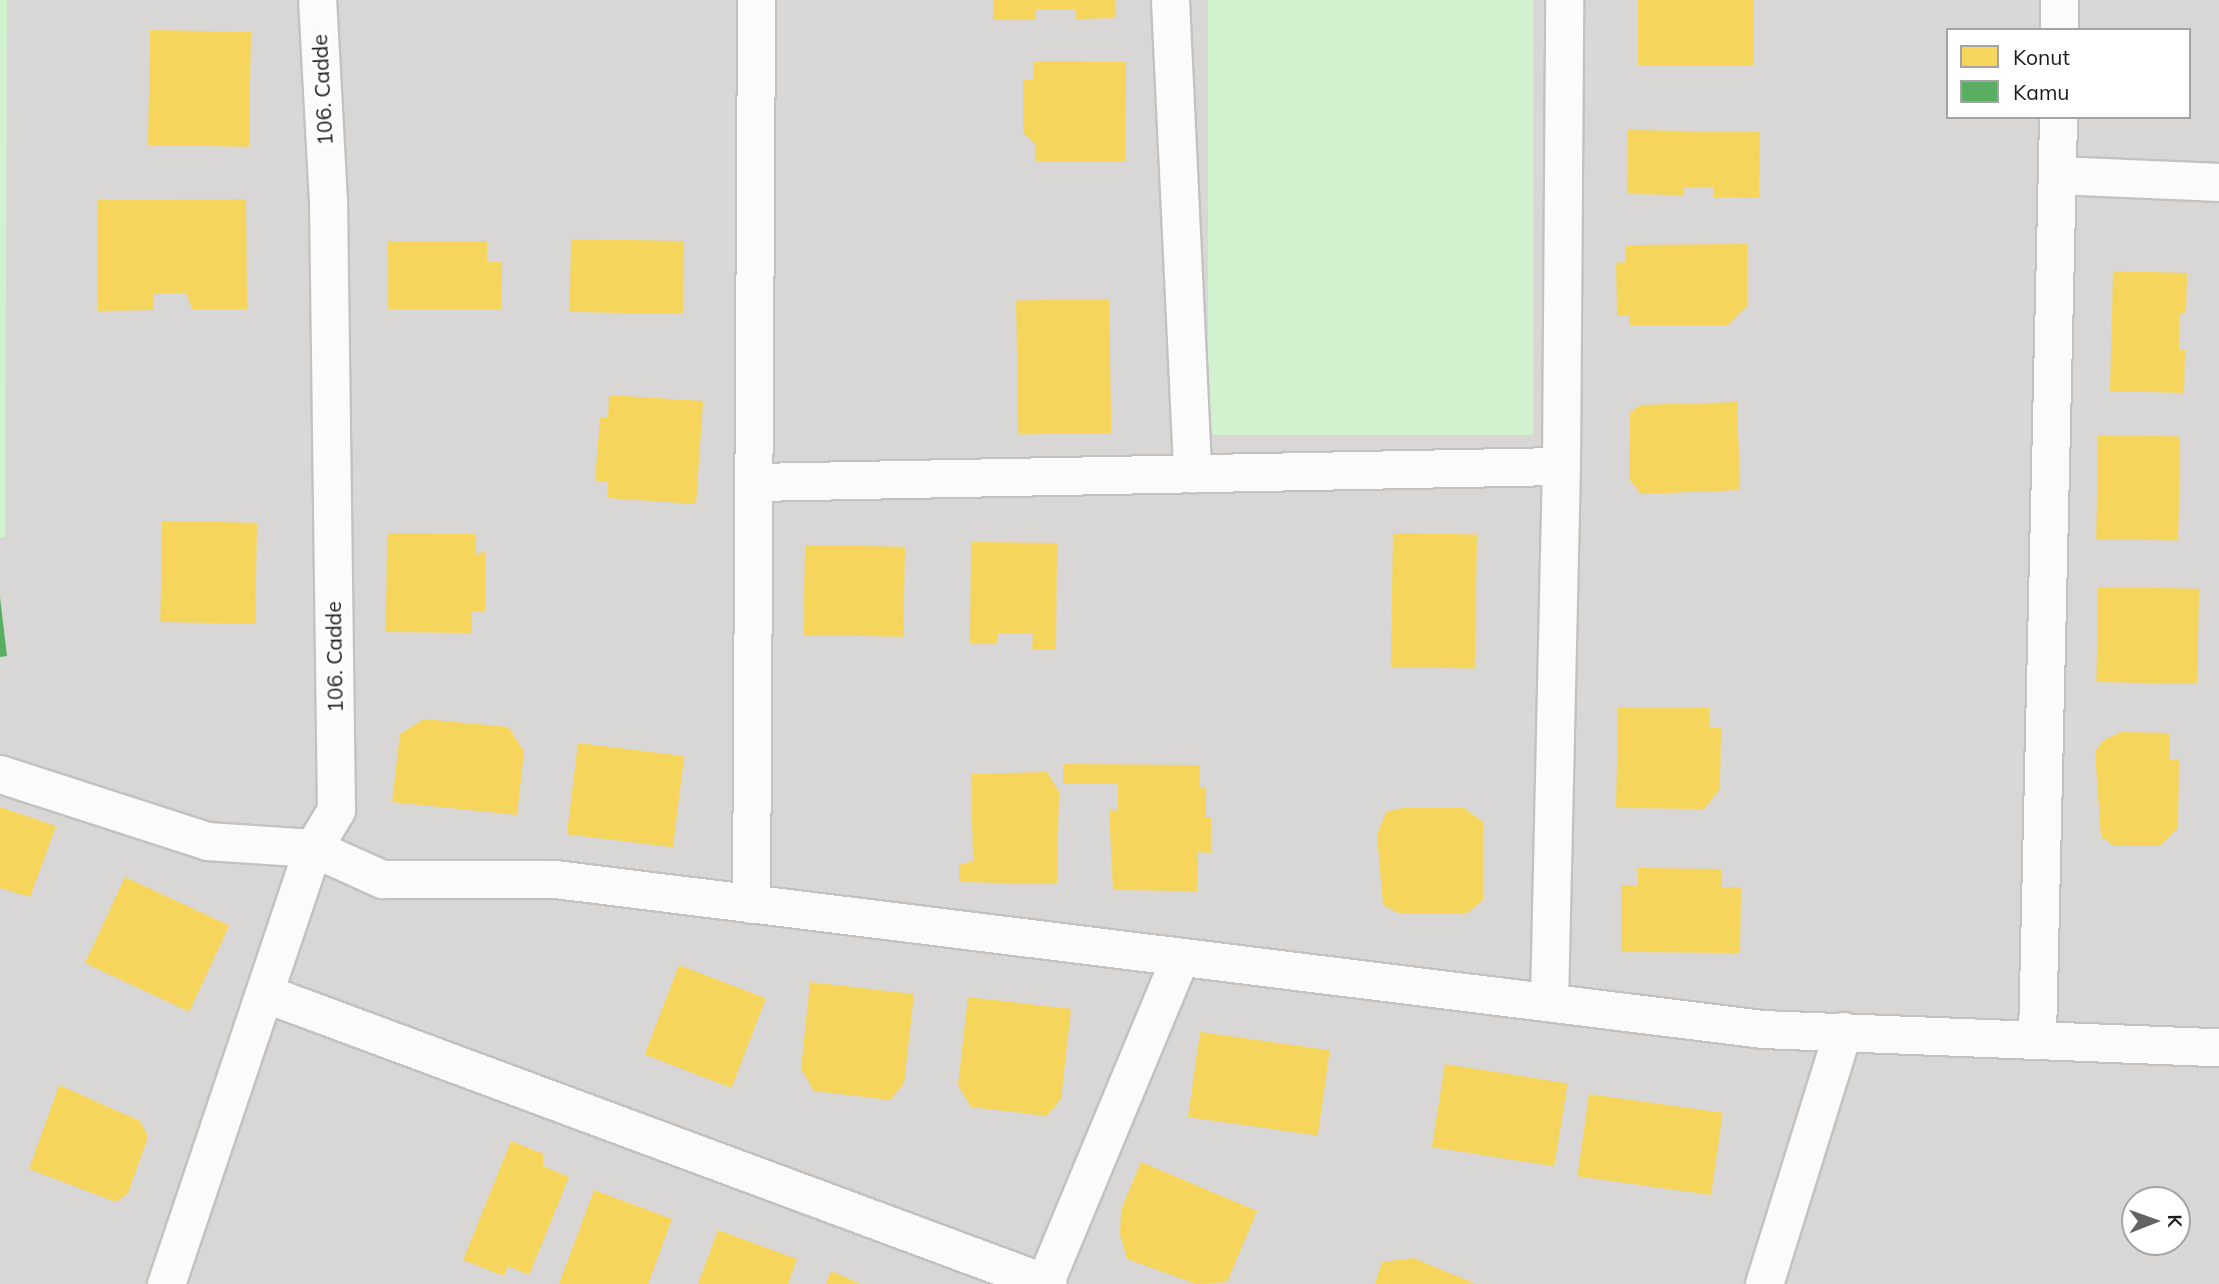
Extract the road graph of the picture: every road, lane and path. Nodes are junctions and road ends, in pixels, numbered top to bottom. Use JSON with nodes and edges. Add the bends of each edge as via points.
{"nodes":[{"id":1,"x":317,"y":0,"type":"edge"},
{"id":2,"x":755,"y":0,"type":"edge"},
{"id":3,"x":1170,"y":0,"type":"edge"},
{"id":4,"x":1564,"y":0,"type":"edge"},
{"id":5,"x":2059,"y":0,"type":"edge"},
{"id":6,"x":2059,"y":28,"type":"edge"},
{"id":7,"x":2058,"y":119,"type":"edge"},
{"id":8,"x":2057,"y":175,"type":"junction"},
{"id":9,"x":2219,"y":182,"type":"edge"},
{"id":10,"x":1561,"y":466,"type":"junction"},
{"id":11,"x":1192,"y":473,"type":"junction"},
{"id":12,"x":755,"y":482,"type":"junction"},
{"id":13,"x":0,"y":774,"type":"edge"},
{"id":14,"x":313,"y":848,"type":"junction"},
{"id":15,"x":751,"y":904,"type":"junction"},
{"id":16,"x":1180,"y":957,"type":"junction"},
{"id":17,"x":264,"y":993,"type":"junction"},
{"id":18,"x":1549,"y":1002,"type":"junction"},
{"id":19,"x":1843,"y":1031,"type":"junction"},
{"id":20,"x":2037,"y":1037,"type":"junction"},
{"id":21,"x":2219,"y":1047,"type":"edge"},
{"id":22,"x":166,"y":1284,"type":"edge"},
{"id":23,"x":1046,"y":1284,"type":"edge"},
{"id":24,"x":1764,"y":1284,"type":"edge"}],
"edges":[{"from":1,"to":14,"type":"street","name":"106. Cadde","via":[[328,201],[337,810]]},
{"from":2,"to":12,"type":"street"},
{"from":3,"to":11,"type":"street"},
{"from":4,"to":10,"type":"street"},
{"from":5,"to":6,"type":"street"},
{"from":7,"to":8,"type":"street"},
{"from":8,"to":9,"type":"street"},
{"from":8,"to":20,"type":"street"},
{"from":10,"to":11,"type":"street"},
{"from":10,"to":18,"type":"street"},
{"from":11,"to":12,"type":"street"},
{"from":12,"to":15,"type":"street"},
{"from":13,"to":14,"type":"street","via":[[207,841]]},
{"from":14,"to":15,"type":"street","via":[[382,879],[555,880]]},
{"from":14,"to":17,"type":"street","name":"106. Cadde"},
{"from":15,"to":16,"type":"street"},
{"from":16,"to":18,"type":"street"},
{"from":16,"to":23,"type":"street"},
{"from":17,"to":22,"type":"street","name":"106. Cadde"},
{"from":17,"to":23,"type":"street"},
{"from":18,"to":19,"type":"street","via":[[1762,1029]]},
{"from":19,"to":20,"type":"street"},
{"from":19,"to":24,"type":"street"},
{"from":20,"to":21,"type":"street"}]}
